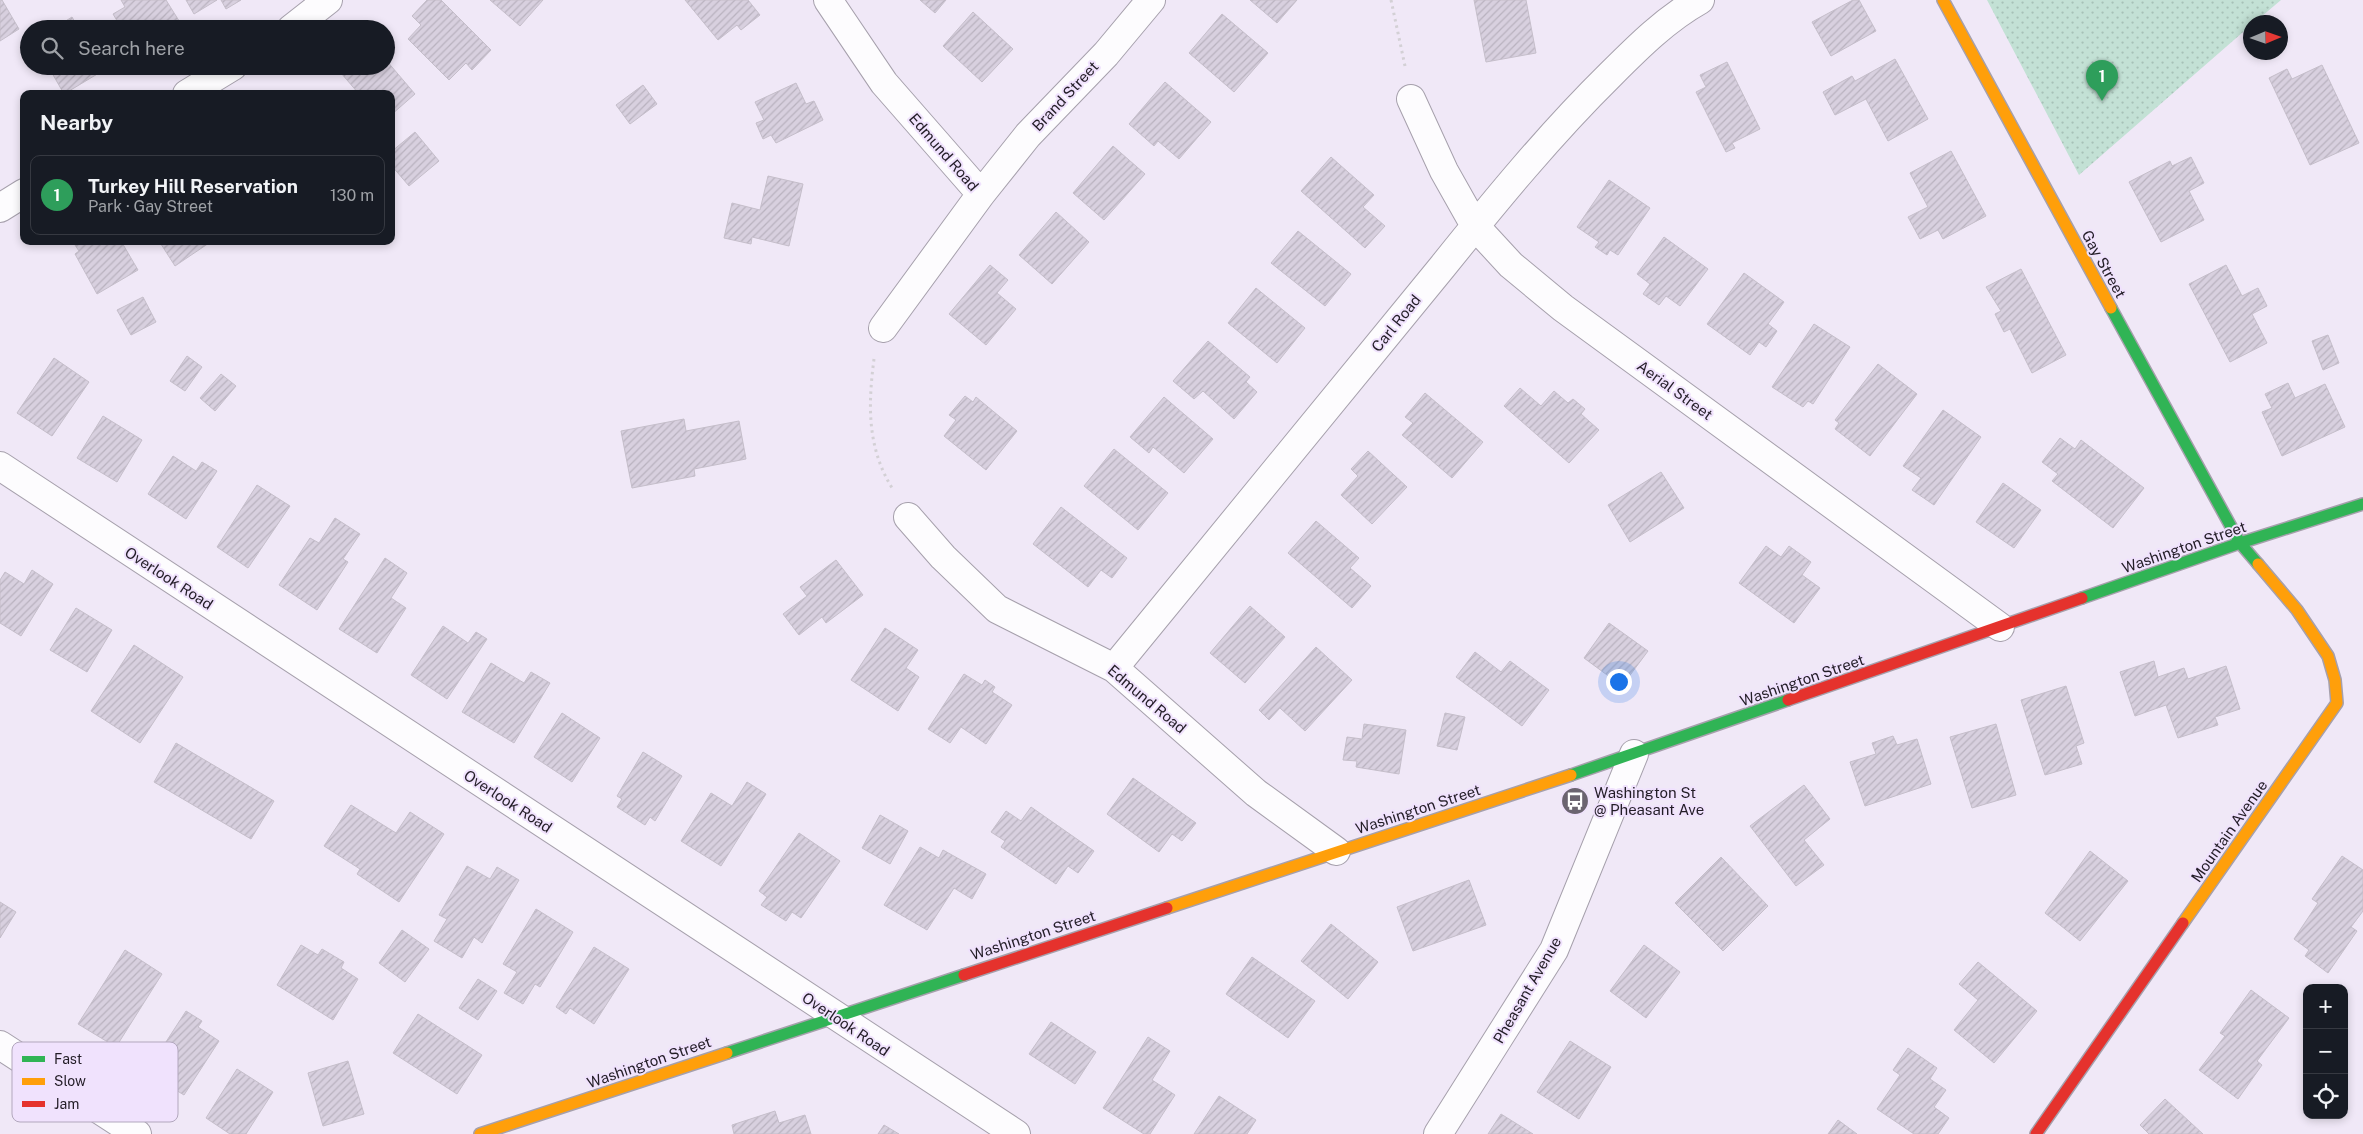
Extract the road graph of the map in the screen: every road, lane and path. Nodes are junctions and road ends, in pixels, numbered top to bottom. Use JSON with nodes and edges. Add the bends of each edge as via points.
{"nodes":[{"id":1,"x":328,"y":0,"type":"edge"},
{"id":2,"x":828,"y":0,"type":"edge"},
{"id":3,"x":1151,"y":0,"type":"edge"},
{"id":4,"x":1391,"y":0,"type":"edge"},
{"id":5,"x":1700,"y":0,"type":"edge"},
{"id":6,"x":1943,"y":0,"type":"edge"},
{"id":7,"x":302,"y":20,"type":"edge"},
{"id":8,"x":219,"y":75,"type":"edge"},
{"id":9,"x":194,"y":90,"type":"edge"},
{"id":10,"x":1411,"y":98,"type":"joint"},
{"id":11,"x":980,"y":194,"type":"junction"},
{"id":12,"x":20,"y":196,"type":"edge"},
{"id":13,"x":0,"y":208,"type":"edge"},
{"id":14,"x":1475,"y":226,"type":"junction"},
{"id":15,"x":883,"y":328,"type":"joint"},
{"id":16,"x":0,"y":466,"type":"edge"},
{"id":17,"x":2363,"y":504,"type":"edge"},
{"id":18,"x":908,"y":517,"type":"joint"},
{"id":19,"x":2240,"y":543,"type":"junction"},
{"id":20,"x":2000,"y":627,"type":"junction"},
{"id":21,"x":1114,"y":668,"type":"junction"},
{"id":22,"x":1634,"y":754,"type":"junction"},
{"id":23,"x":1336,"y":852,"type":"junction"},
{"id":24,"x":834,"y":1016,"type":"junction"},
{"id":25,"x":0,"y":1045,"type":"edge"},
{"id":26,"x":12,"y":1053,"type":"edge"},
{"id":27,"x":119,"y":1122,"type":"edge"},
{"id":28,"x":137,"y":1134,"type":"edge"},
{"id":29,"x":480,"y":1134,"type":"edge"},
{"id":30,"x":1016,"y":1134,"type":"edge"},
{"id":31,"x":1438,"y":1134,"type":"edge"},
{"id":32,"x":2036,"y":1134,"type":"edge"}],
"edges":[{"from":1,"to":7,"type":"street"},
{"from":2,"to":11,"type":"street","name":"Edmund Road","via":[[884,83]]},
{"from":3,"to":11,"type":"street","name":"Brand Street","via":[[1106,54],[1028,135]]},
{"from":4,"to":10,"type":"path"},
{"from":5,"to":14,"type":"street","name":"Carl Road","via":[[1682,10],[1647,40],[1584,100]]},
{"from":6,"to":19,"type":"street","name":"Gay Street"},
{"from":8,"to":9,"type":"street"},
{"from":10,"to":14,"type":"street","name":"Aerial Street","via":[[1444,171]]},
{"from":11,"to":15,"type":"street","name":"Edmund Road"},
{"from":12,"to":13,"type":"street"},
{"from":14,"to":20,"type":"street","name":"Aerial Street","via":[[1511,265],[1562,308]]},
{"from":14,"to":21,"type":"street","name":"Carl Road"},
{"from":15,"to":18,"type":"path","via":[[872,376],[874,451]]},
{"from":16,"to":24,"type":"street","name":"Overlook Road"},
{"from":17,"to":19,"type":"street","name":"Washington Street"},
{"from":18,"to":21,"type":"street","name":"Edmund Road","via":[[997,610]]},
{"from":19,"to":20,"type":"street","name":"Washington Street"},
{"from":19,"to":32,"type":"street","name":"Mountain Avenue","via":[[2297,610],[2328,656],[2337,703]]},
{"from":20,"to":22,"type":"street","name":"Washington Street"},
{"from":21,"to":23,"type":"street","name":"Edmund Road","via":[[1256,793]]},
{"from":22,"to":23,"type":"street","name":"Washington Street"},
{"from":22,"to":31,"type":"street","name":"Pheasant Avenue","via":[[1554,950]]},
{"from":23,"to":24,"type":"street","name":"Washington Street"},
{"from":24,"to":29,"type":"street","name":"Washington Street"},
{"from":24,"to":30,"type":"street","name":"Overlook Road"},
{"from":25,"to":26,"type":"street"},
{"from":27,"to":28,"type":"street"}]}
